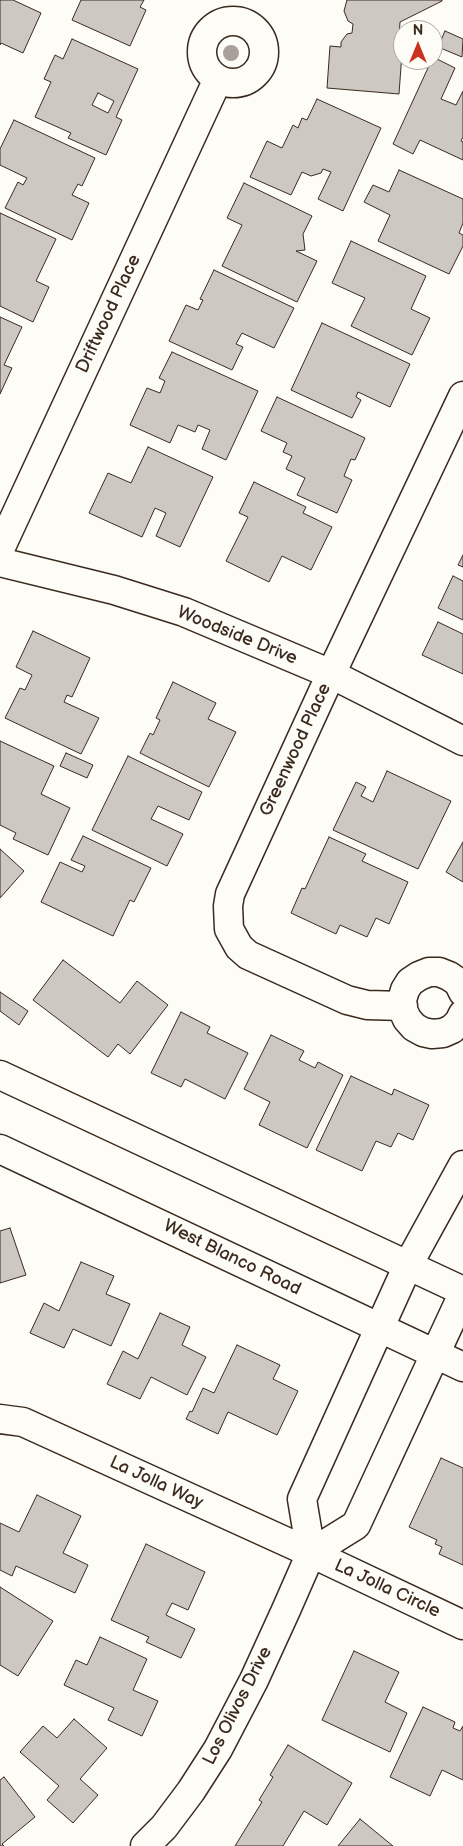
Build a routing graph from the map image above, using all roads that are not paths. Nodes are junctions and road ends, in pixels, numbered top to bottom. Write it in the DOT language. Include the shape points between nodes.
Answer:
graph roads {
  1 [pos="218,79"];
  2 [pos="463,396"];
  3 [pos="0,549"];
  4 [pos="0,562"];
  5 [pos="331,674"];
  6 [pos="463,741"];
  7 [pos="463,992"];
  8 [pos="403,1006"];
  9 [pos="463,1014"];
  10 [pos="0,1075"];
  11 [pos="0,1149"];
  12 [pos="463,1165"];
  13 [pos="408,1265"];
  14 [pos="463,1292"];
  15 [pos="380,1328"];
  16 [pos="436,1354"];
  17 [pos="463,1367"];
  18 [pos="0,1419"];
  19 [pos="311,1553"];
  20 [pos="463,1625"];
  21 [pos="145,1846"];
  1 -- 3 [label="street, Driftwood Place"];
  2 -- 5 [label="street, Greenwood Place"];
  4 -- 5 [label="street, Woodside Drive" via="114,590 184,612"];
  5 -- 6 [label="street, Woodside Drive"];
  5 -- 8 [label="street, Greenwood Place" via="230,894 229,929 248,955 347,1000 367,1005"];
  7 -- 8 [label="street" via="458,982 449,976 429,972 410,982 405,990"];
  8 -- 9 [label="street" via="407,1020 414,1027 432,1034 452,1029"];
  10 -- 13 [label="street"];
  11 -- 15 [label="street, West Blanco Road"];
  12 -- 13 [label="street"];
  13 -- 14 [label="street"];
  13 -- 15 [label="street"];
  14 -- 16 [label="street"];
  15 -- 16 [label="street, West Blanco Road"];
  15 -- 19 [label="street" via="302,1500"];
  16 -- 17 [label="street, West Blanco Road"];
  16 -- 19 [label="street" via="356,1524"];
  18 -- 19 [label="street, La Jolla Way" via="24,1422"];
  19 -- 20 [label="street, La Jolla Circle"];
  19 -- 21 [label="street, Los Olivos Drive" via="254,1680 218,1749 164,1827"];
}
